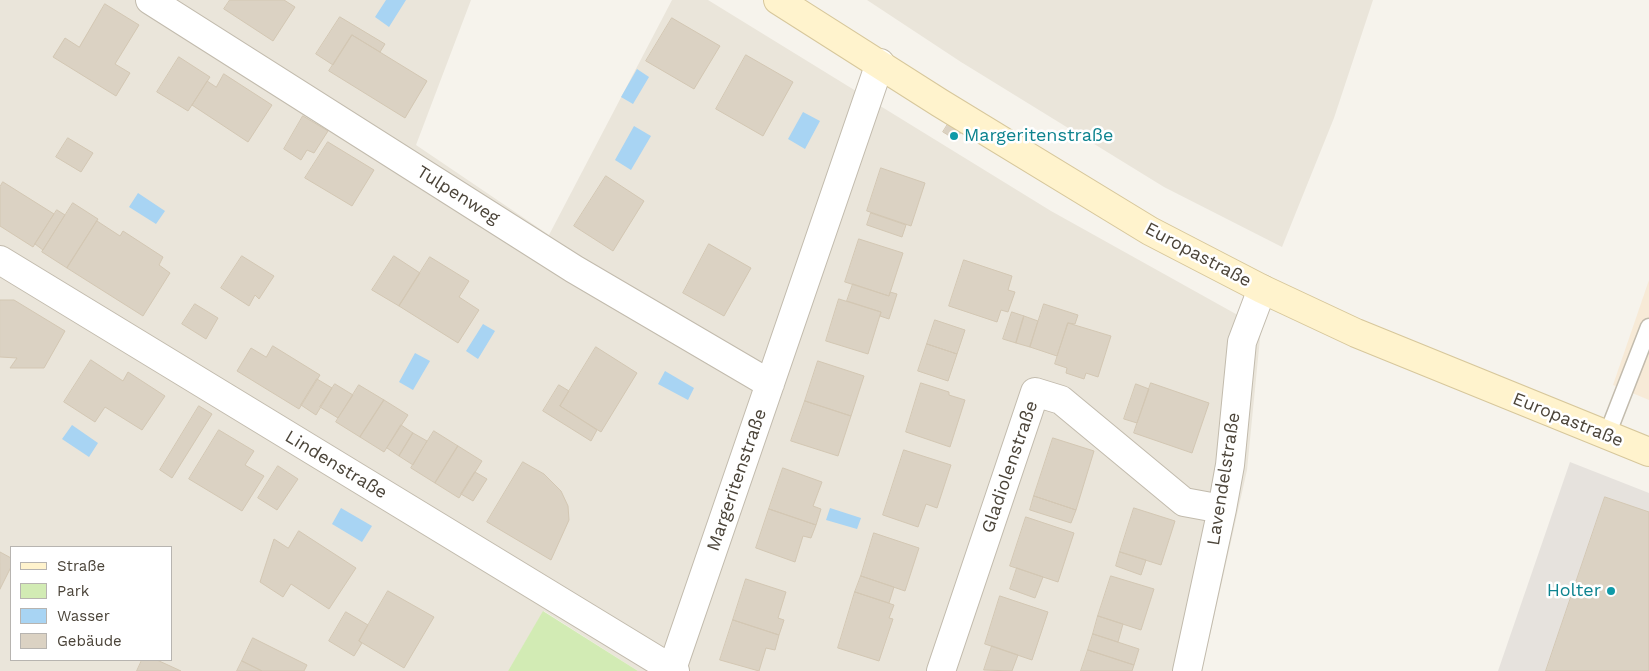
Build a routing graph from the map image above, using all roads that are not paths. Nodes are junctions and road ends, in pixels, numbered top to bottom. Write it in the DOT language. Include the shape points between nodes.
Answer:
graph roads {
  1 [pos="150,0"];
  2 [pos="778,0"];
  3 [pos="880,63"];
  4 [pos="0,260"];
  5 [pos="1262,289"];
  6 [pos="1649,327"];
  7 [pos="770,384"];
  8 [pos="1607,436"];
  9 [pos="1649,452"];
  10 [pos="1222,509"];
  11 [pos="674,670"];
  12 [pos="941,671"];
  13 [pos="1187,671"];
  1 -- 7 [label="street, Tulpenweg" via="574,269"];
  2 -- 3 [label="main road, Europastraße"];
  3 -- 5 [label="main road, Europastraße" via="1150,231"];
  3 -- 7 [label="street, Margeritenstraße"];
  4 -- 11 [label="street, Lindenstraße"];
  5 -- 8 [label="main road, Europastraße" via="1365,337"];
  5 -- 10 [label="street, Lavendelstraße" via="1242,342 1230,465"];
  6 -- 8 [label="lane"];
  7 -- 11 [label="street, Margeritenstraße"];
  8 -- 9 [label="main road, Europastraße"];
  10 -- 12 [label="street, Gladiolenstraße" via="1184,502 1061,400 1035,392"];
  10 -- 13 [label="street, Lavendelstraße"];
}
